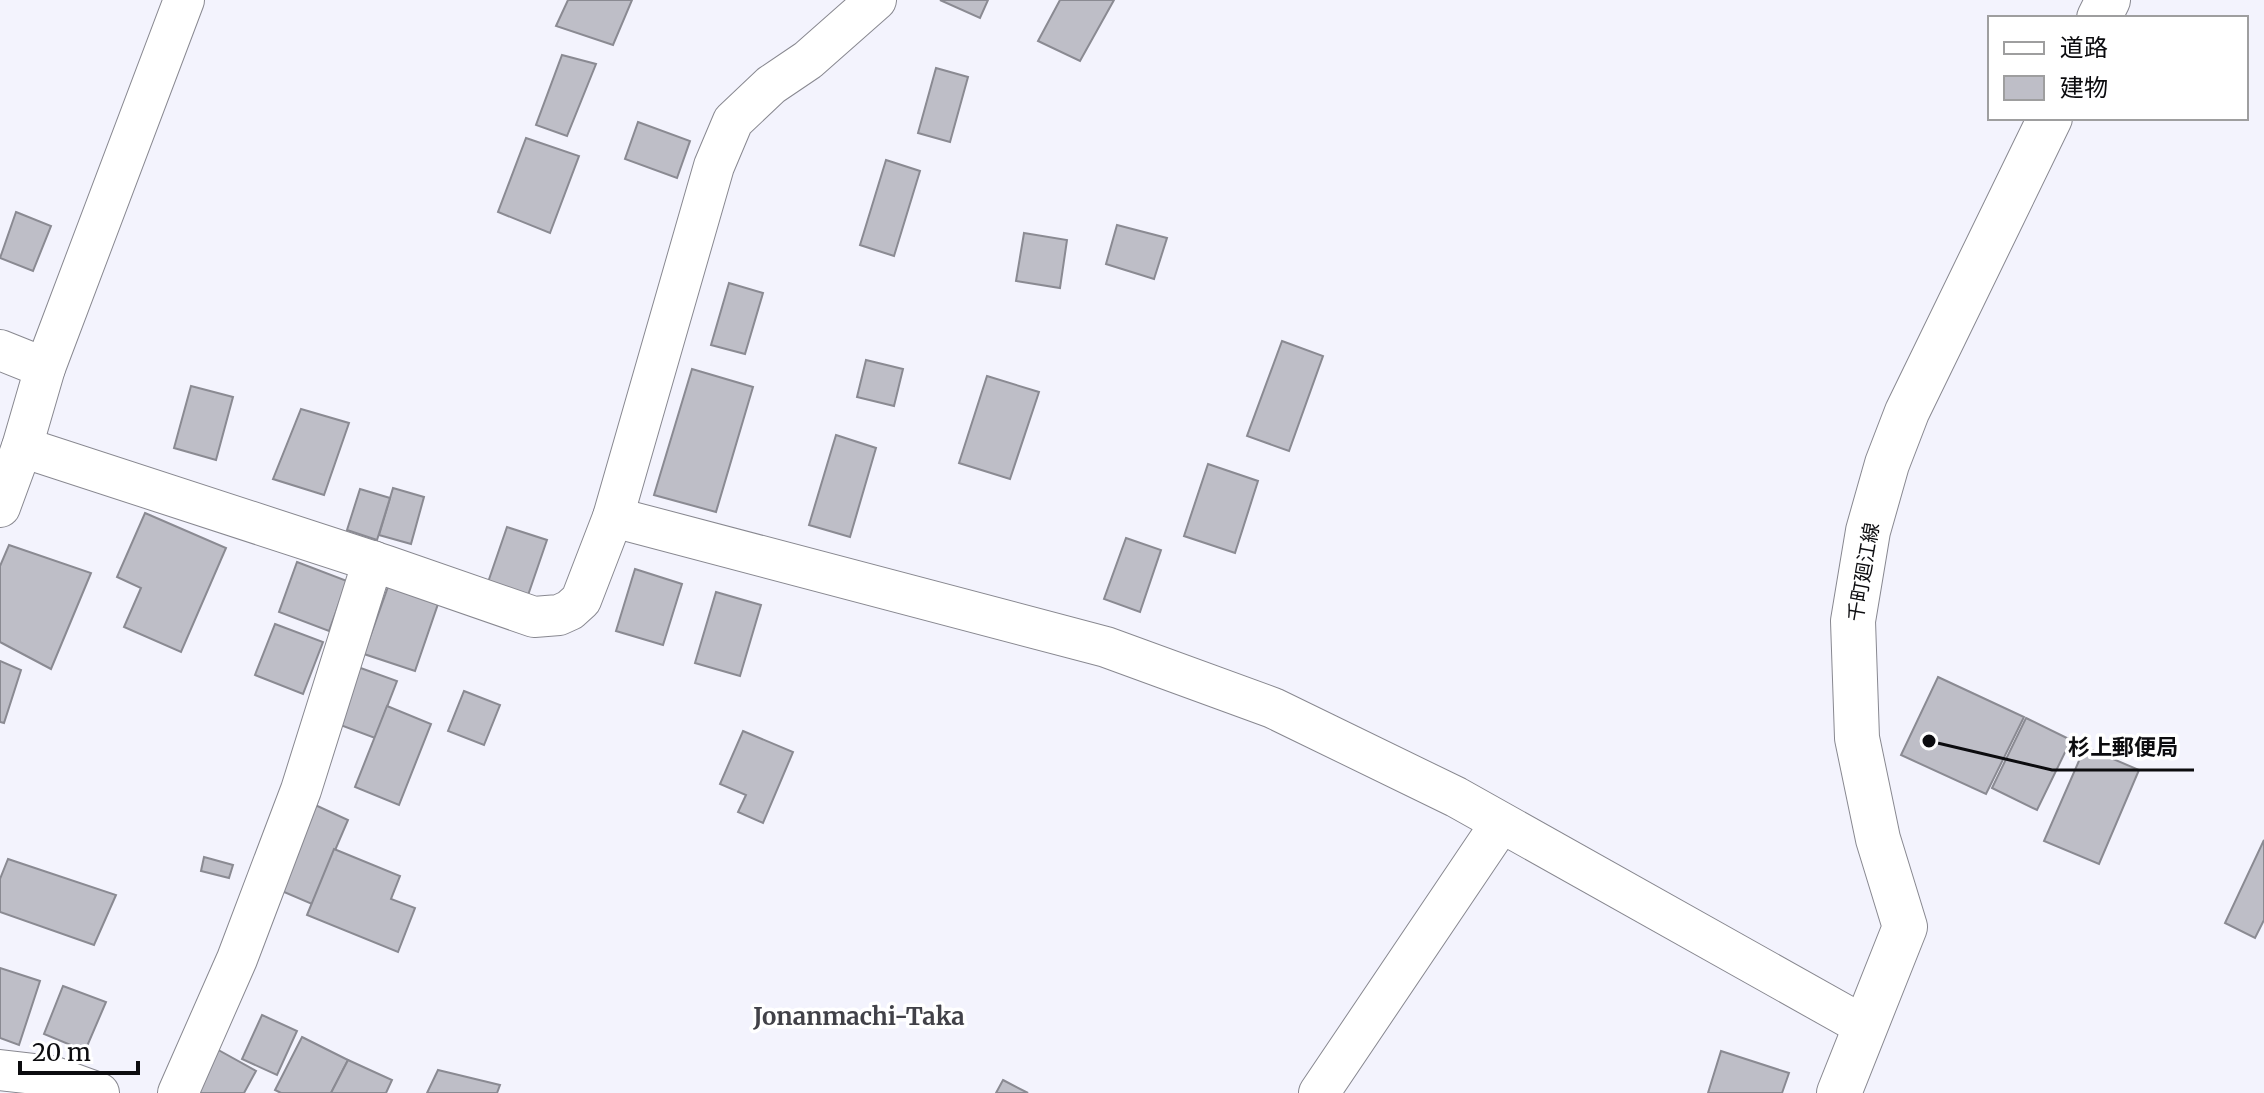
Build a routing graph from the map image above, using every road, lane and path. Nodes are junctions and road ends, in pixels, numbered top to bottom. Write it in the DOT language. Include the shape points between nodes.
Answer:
graph roads {
  1 [pos="184,0"];
  2 [pos="876,0"];
  3 [pos="2049,120"];
  4 [pos="0,350"];
  5 [pos="45,368"];
  6 [pos="22,447"];
  7 [pos="0,507"];
  8 [pos="613,517"];
  9 [pos="373,561"];
  10 [pos="1501,823"];
  11 [pos="1866,1027"];
  12 [pos="0,1070"];
  13 [pos="99,1093"];
  14 [pos="178,1093"];
  15 [pos="1319,1093"];
  16 [pos="1839,1093"];
  1 -- 5 [label="street"];
  2 -- 8 [label="street" via="733,121 714,166"];
  3 -- 11 [label="main road, 千町廻江線" via="1907,412 1868,531 1853,621 1857,738 1878,839 1905,927"];
  4 -- 5 [label="street"];
  5 -- 6 [label="street"];
  6 -- 7 [label="street"];
  6 -- 9 [label="street"];
  8 -- 9 [label="street" via="581,600 546,618"];
  8 -- 10 [label="street" via="1106,647 1273,708"];
  9 -- 14 [label="street" via="301,790 232,973"];
  10 -- 11 [label="street"];
  10 -- 15 [label="street"];
  11 -- 16 [label="main road, 千町廻江線"];
  12 -- 13 [label="street" via="52,1076"];
}
